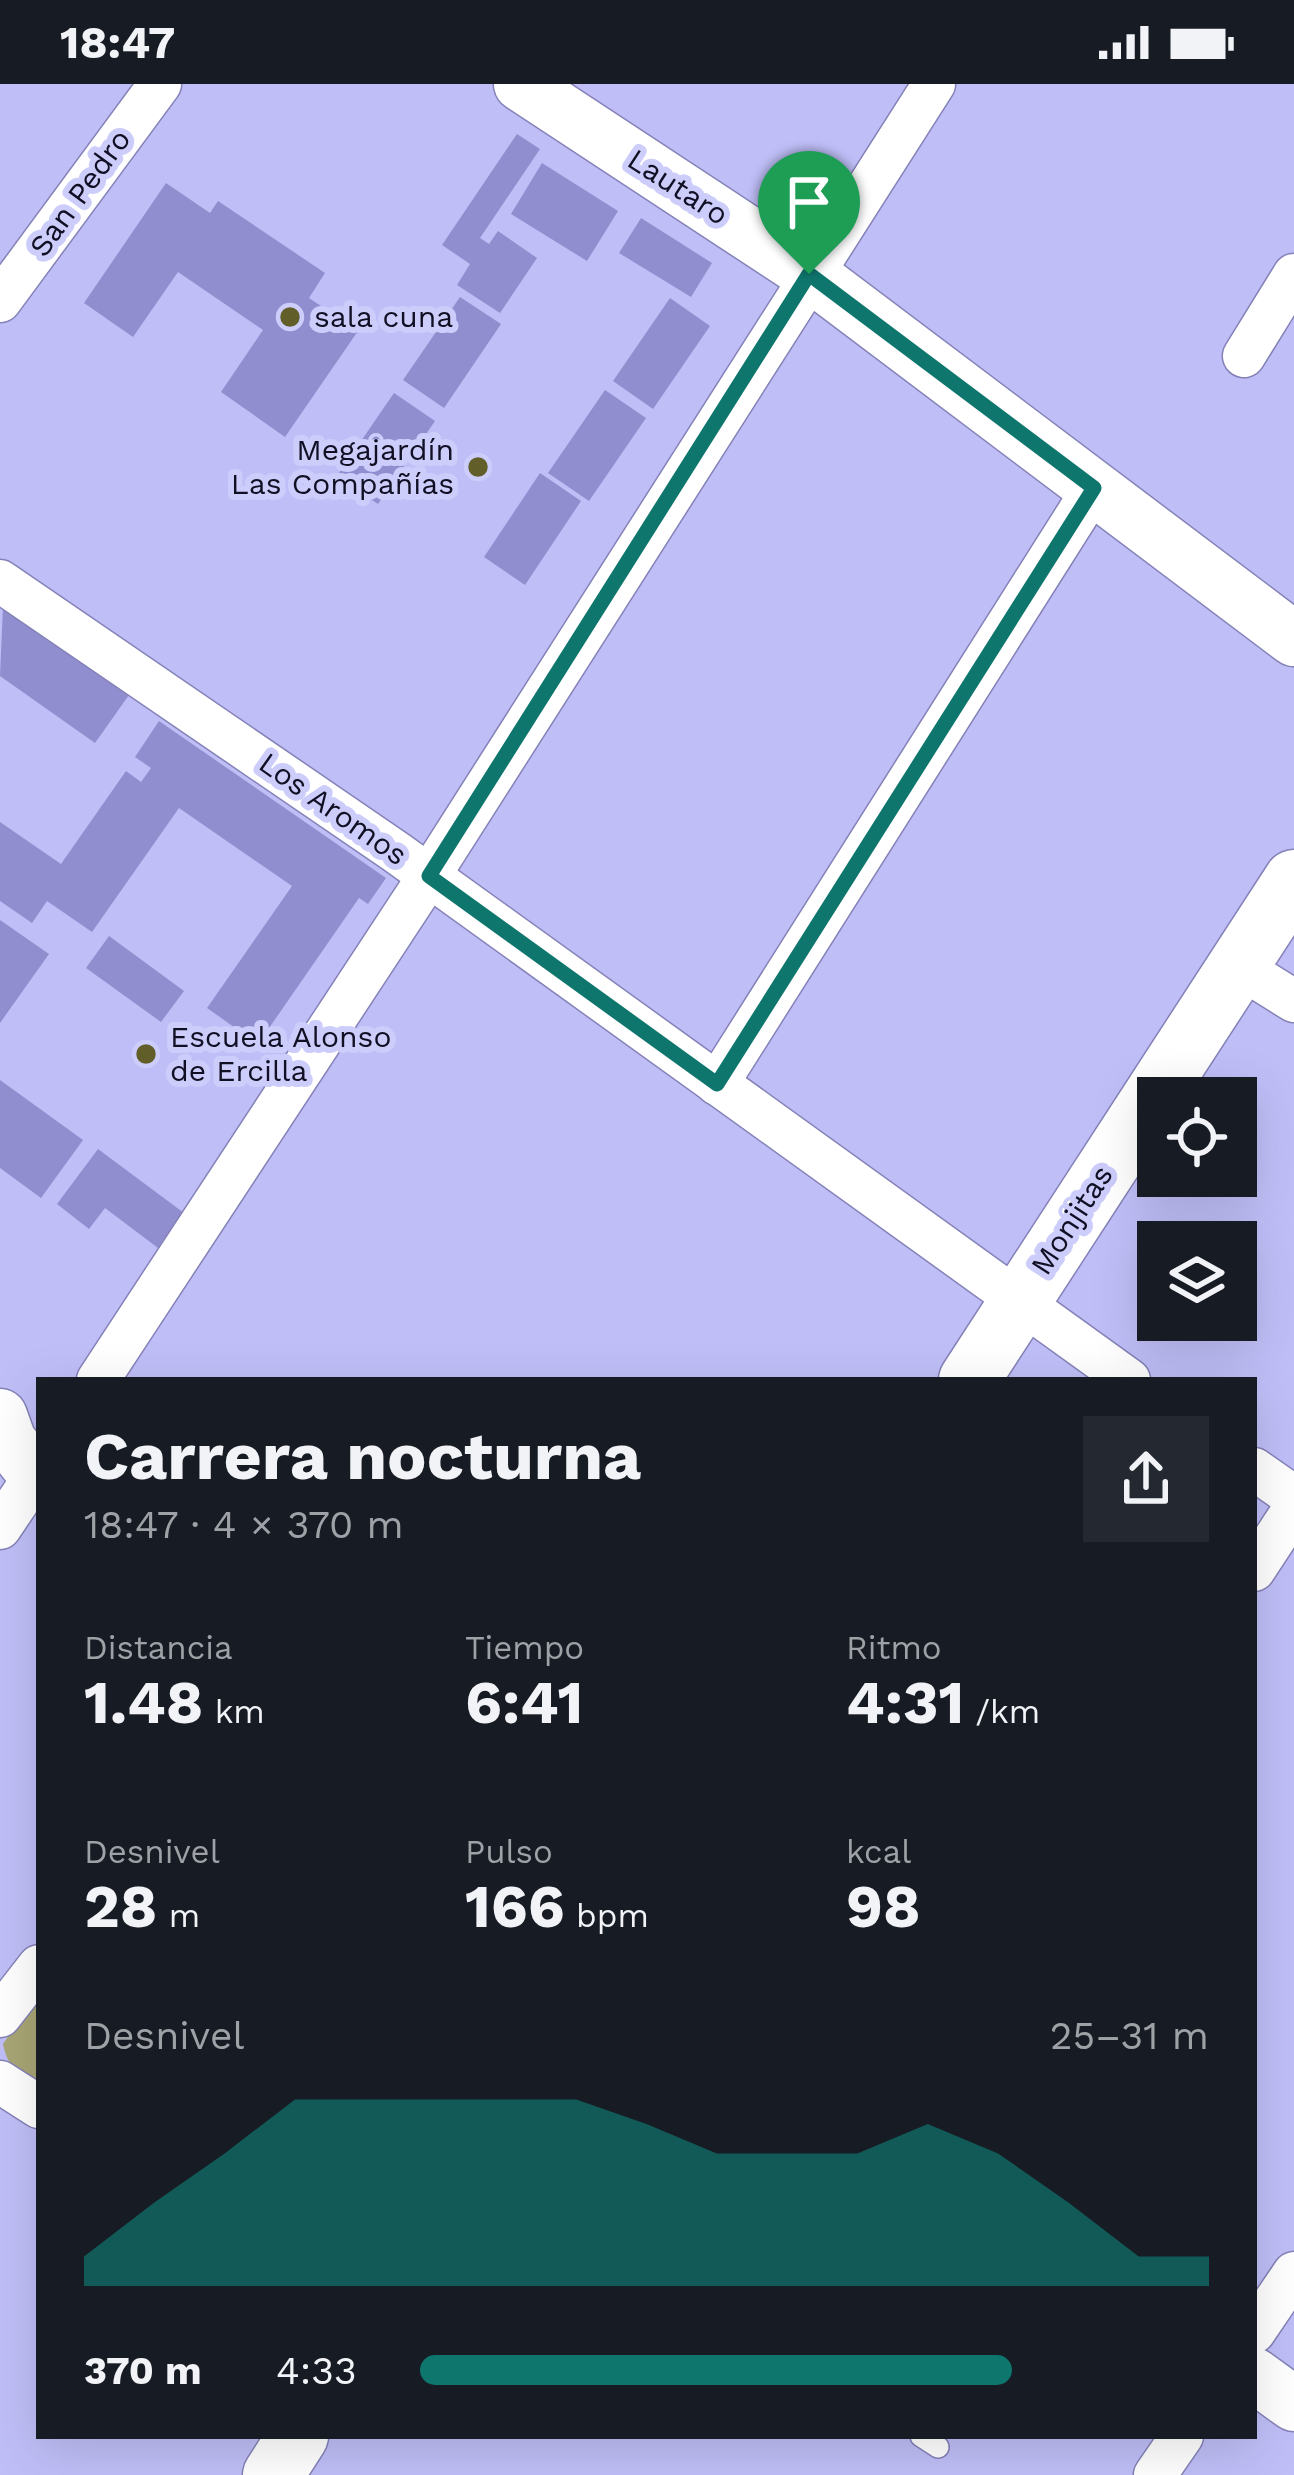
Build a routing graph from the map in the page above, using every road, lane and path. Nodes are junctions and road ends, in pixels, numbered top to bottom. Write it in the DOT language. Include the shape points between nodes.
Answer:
graph roads {
  1 [pos="160,84"];
  2 [pos="521,84"];
  3 [pos="934,84"];
  4 [pos="809,274"];
  5 [pos="1294,275"];
  6 [pos="0,301"];
  7 [pos="1244,356"];
  8 [pos="1094,488"];
  9 [pos="0,581"];
  10 [pos="1294,639"];
  11 [pos="429,876"];
  12 [pos="1294,880"];
  13 [pos="1238,966"];
  14 [pos="1294,1001"];
  15 [pos="717,1084"];
  16 [pos="1019,1302"];
  17 [pos="100,1377"];
  18 [pos="971,1377"];
  19 [pos="1125,1377"];
  20 [pos="0,1416"];
  21 [pos="1257,1471"];
  22 [pos="36,1473"];
  23 [pos="36,1478"];
  24 [pos="1294,1497"];
  25 [pos="1294,1509"];
  26 [pos="0,1528"];
  27 [pos="1257,1565"];
  28 [pos="36,1970"];
  29 [pos="0,2016"];
  30 [pos="0,2082"];
  31 [pos="36,2105"];
  32 [pos="1294,2273"];
  33 [pos="1257,2328"];
  34 [pos="1257,2376"];
  35 [pos="1294,2404"];
  36 [pos="296,2439"];
  37 [pos="1180,2439"];
  38 [pos="273,2475"];
  39 [pos="1155,2475"];
  1 -- 6 [label="street, San Pedro"];
  2 -- 4 [label="street, Lautaro"];
  3 -- 4 [label="street"];
  4 -- 8 [label="street, Lautaro"];
  4 -- 11 [label="street"];
  5 -- 7 [label="street"];
  8 -- 10 [label="street, Lautaro"];
  8 -- 15 [label="street"];
  9 -- 11 [label="street, Los Aromos"];
  11 -- 15 [label="street, Los Aromos"];
  11 -- 17 [label="street"];
  12 -- 13 [label="main road, Monjitas"];
  13 -- 14 [label="street"];
  13 -- 16 [label="main road, Monjitas"];
  15 -- 16 [label="street, Los Aromos"];
  16 -- 18 [label="main road, Monjitas"];
  16 -- 19 [label="street, Los Aromos"];
  20 -- 22 [label="street"];
  21 -- 24 [label="street"];
  23 -- 26 [label="street"];
  25 -- 27 [label="street"];
  28 -- 29 [label="street"];
  30 -- 31 [label="street"];
  32 -- 33 [label="street"];
  34 -- 35 [label="street"];
  36 -- 38 [label="main road"];
  37 -- 39 [label="street"];
}
